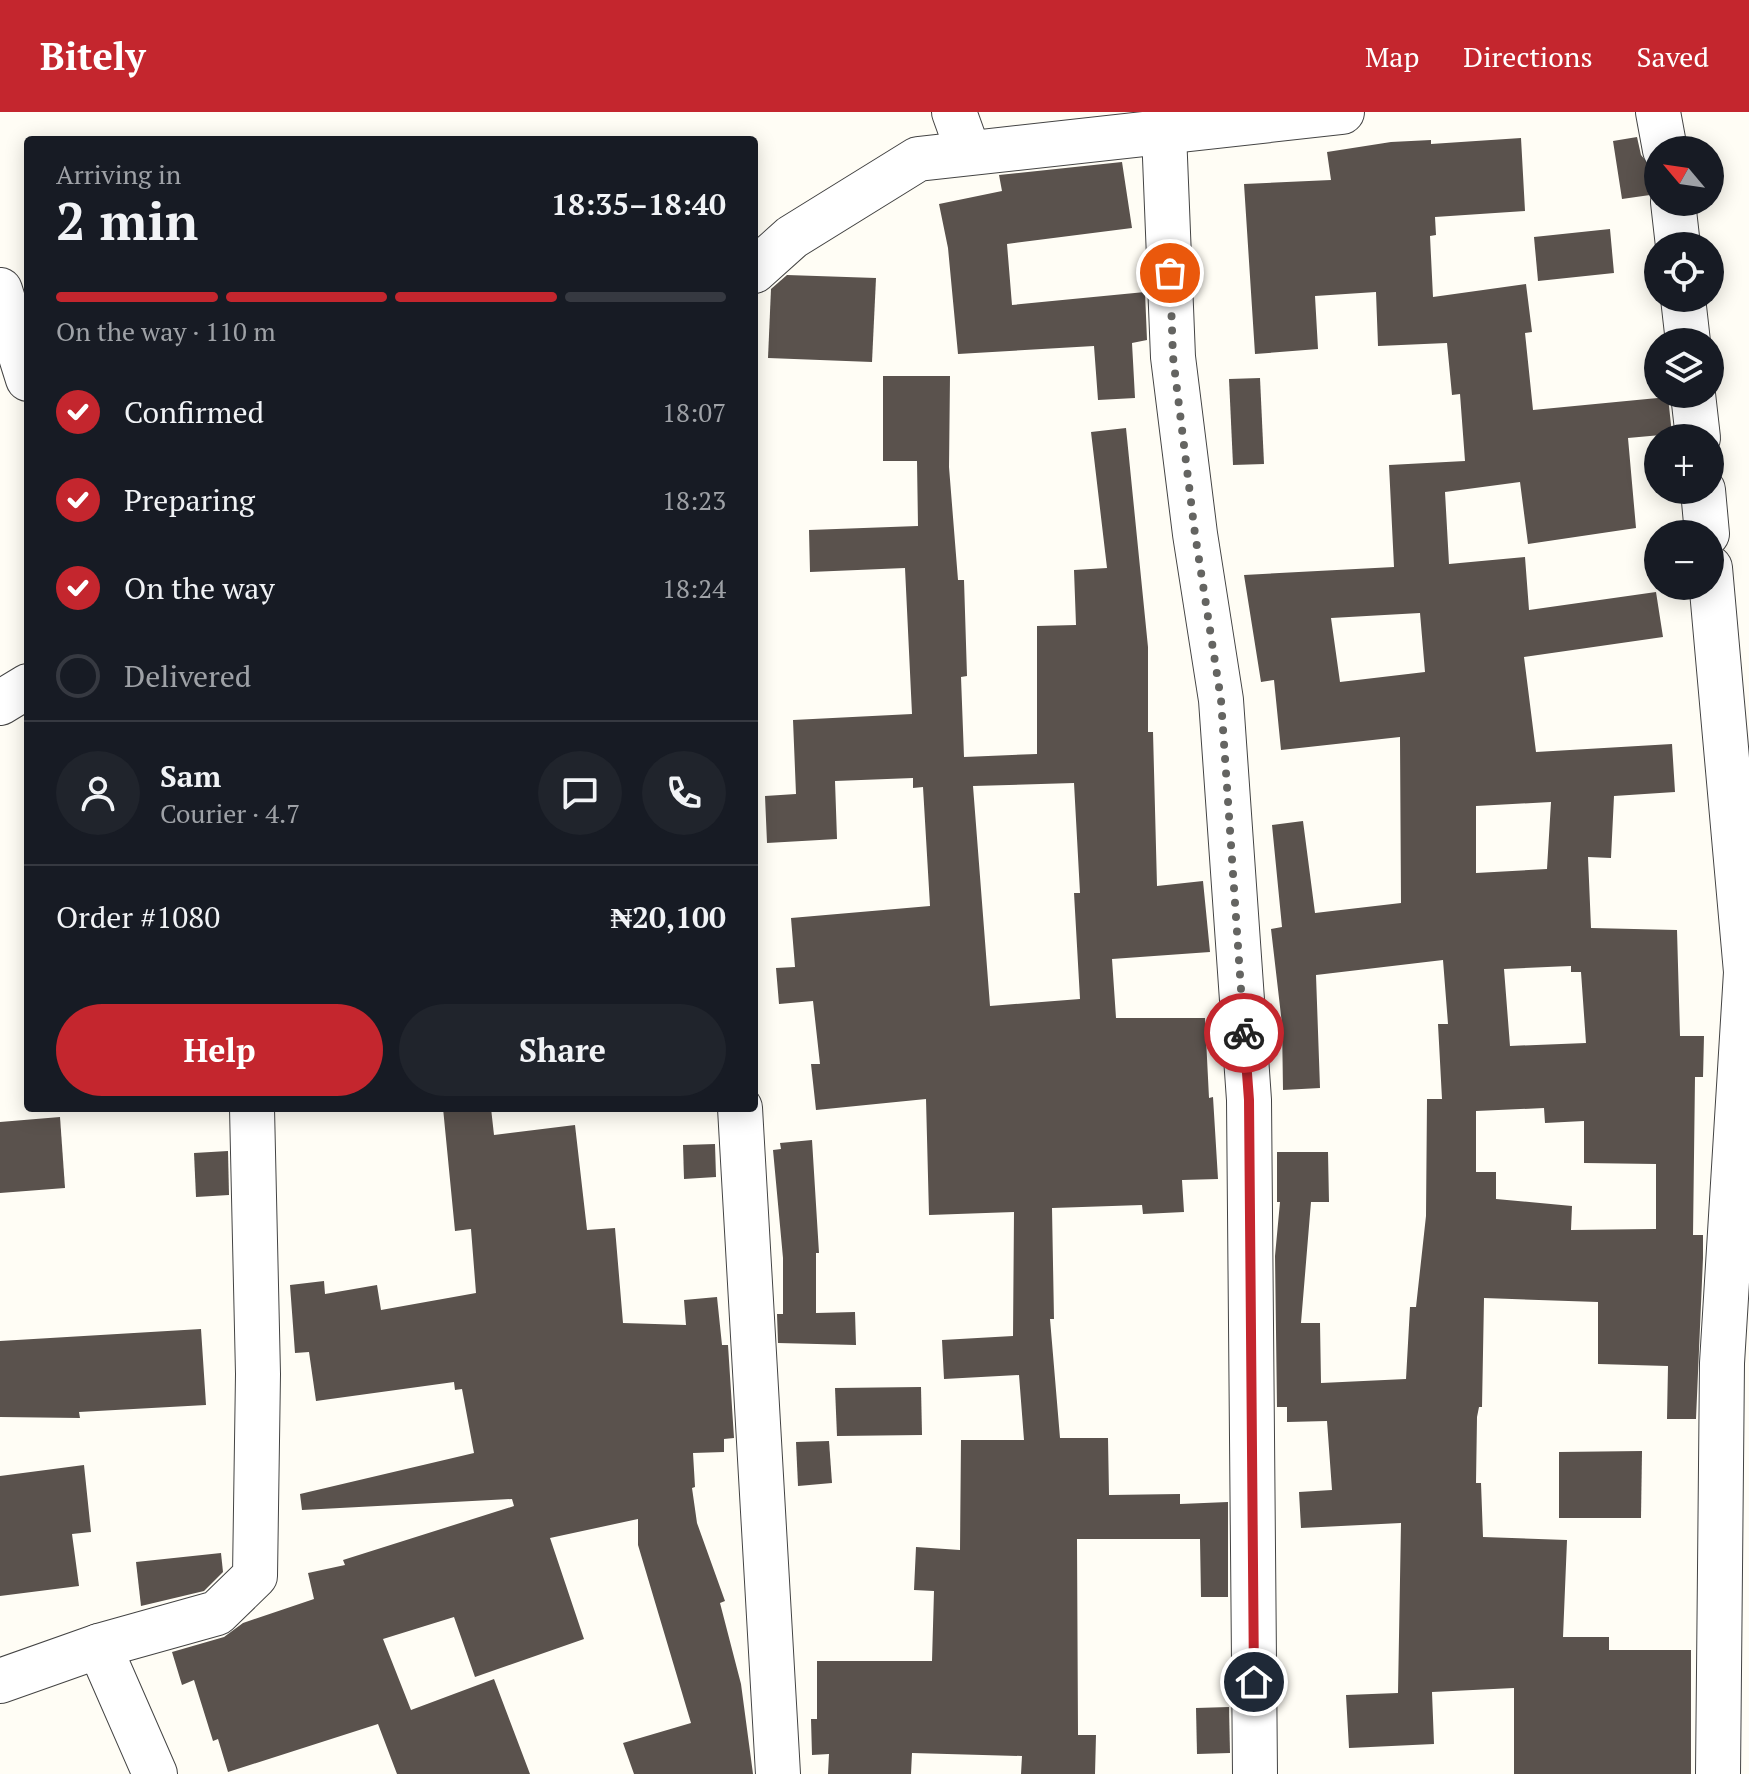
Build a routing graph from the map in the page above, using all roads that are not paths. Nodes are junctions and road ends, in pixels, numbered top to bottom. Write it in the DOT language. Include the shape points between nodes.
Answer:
graph roads {
  1 [pos="1342,112"];
  2 [pos="1658,112"];
  3 [pos="961,132"];
  4 [pos="1164,133"];
  5 [pos="1662,136"];
  6 [pos="758,267"];
  7 [pos="0,290"];
  8 [pos="24,366"];
  9 [pos="1713,600"];
  10 [pos="24,688"];
  11 [pos="0,703"];
  12 [pos="1747,972"];
  13 [pos="252,1112"];
  14 [pos="740,1112"];
  15 [pos="1736,1363"];
  16 [pos="99,1646"];
  17 [pos="0,1681"];
  18 [pos="155,1774"];
  19 [pos="778,1774"];
  20 [pos="1255,1774"];
  21 [pos="1718,1774"];
  1 -- 4 [label="street"];
  2 -- 5 [label="street"];
  3 -- 4 [label="street"];
  3 -- 6 [label="street" via="792,237"];
  4 -- 20 [label="street" via="1173,357 1221,700 1249,1100"];
  7 -- 8 [label="street"];
  9 -- 12 [label="street"];
  10 -- 11 [label="street"];
  12 -- 15 [label="street"];
  13 -- 16 [label="street" via="255,1576 217,1613"];
  14 -- 19 [label="street"];
  15 -- 21 [label="street"];
  16 -- 17 [label="street"];
  16 -- 18 [label="street"];
}
